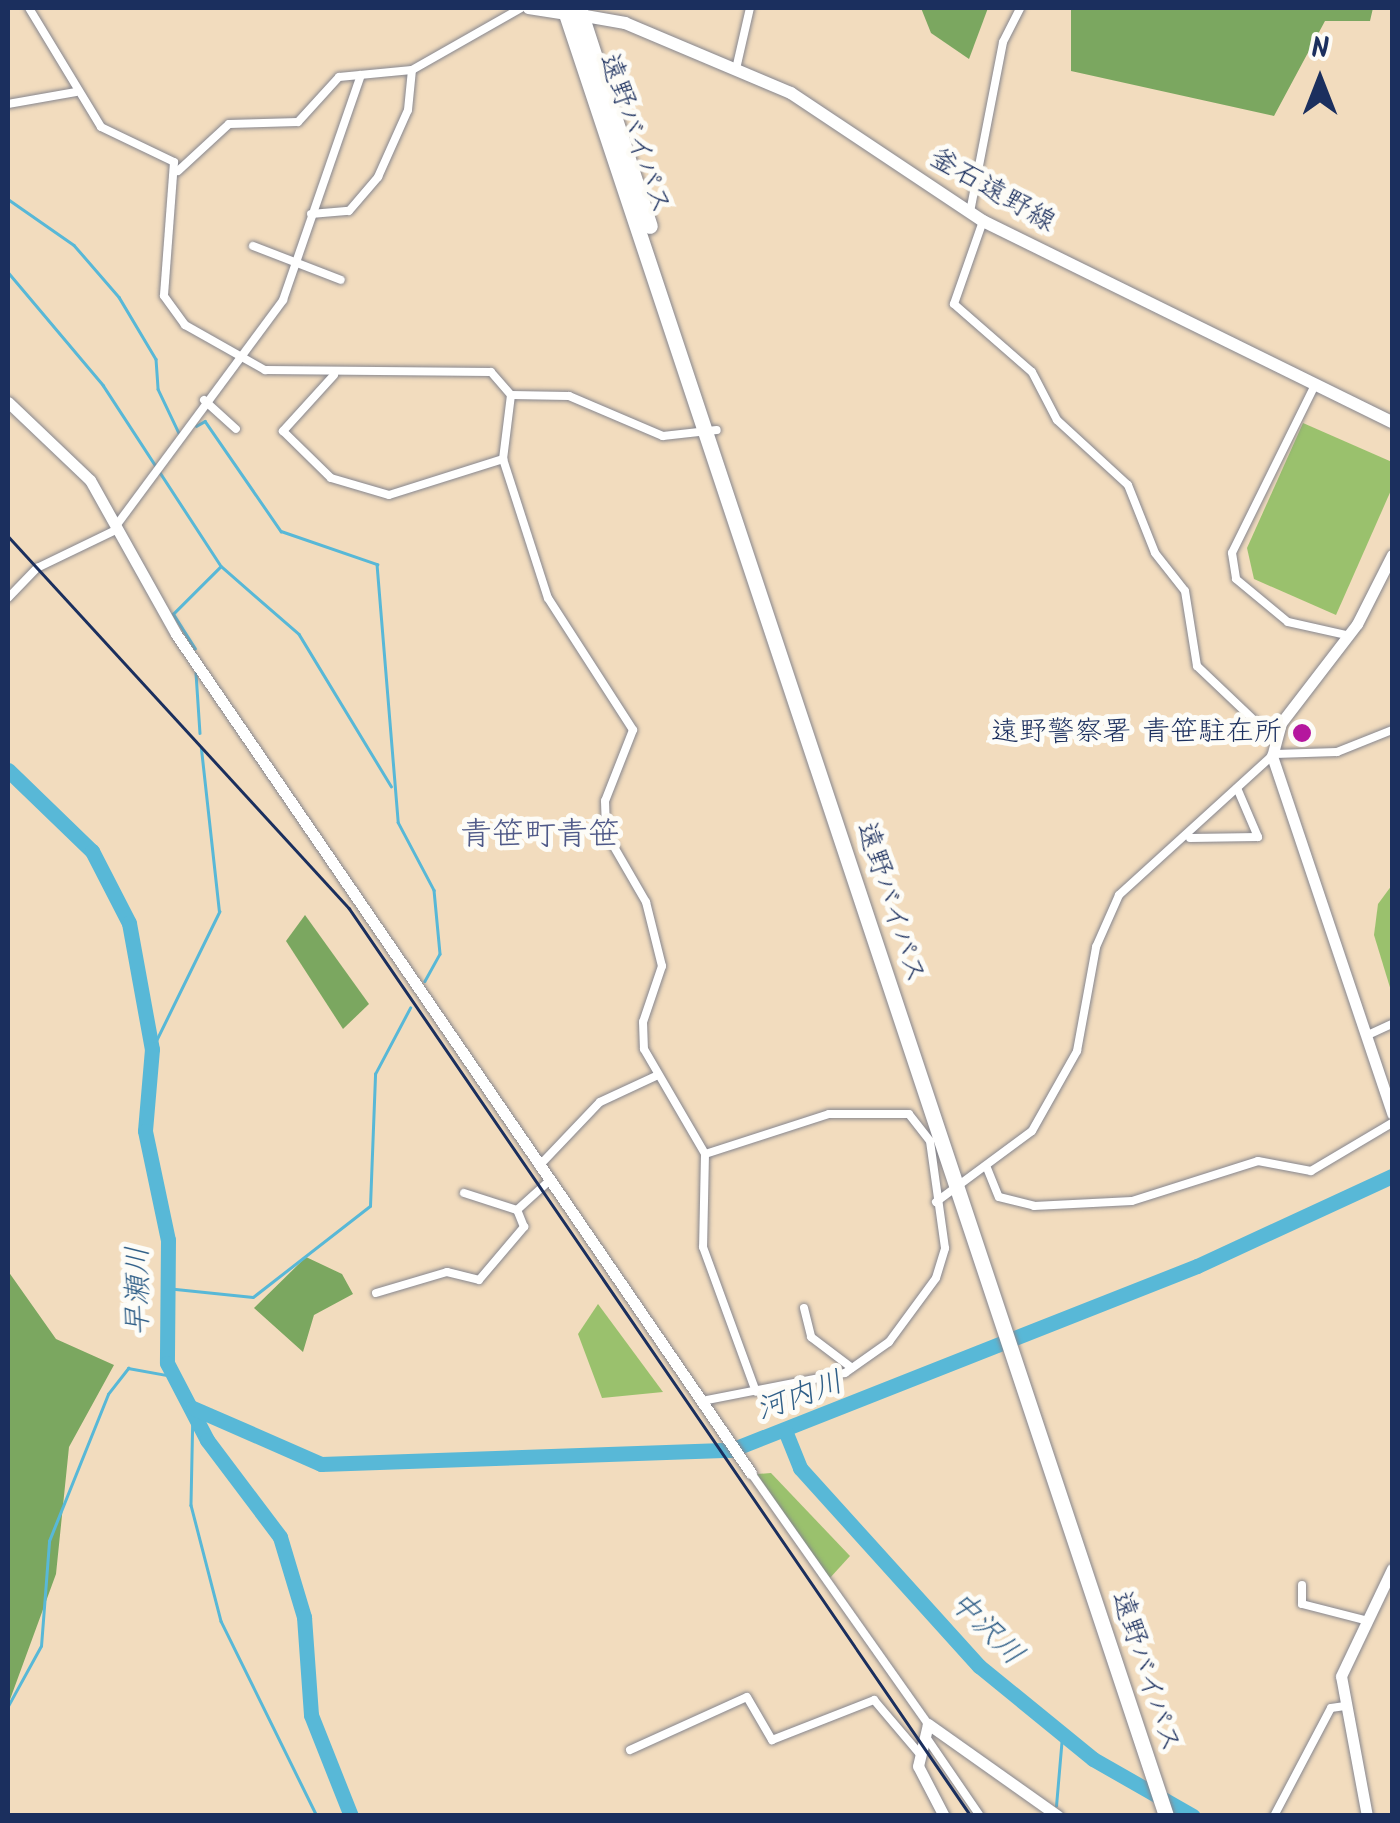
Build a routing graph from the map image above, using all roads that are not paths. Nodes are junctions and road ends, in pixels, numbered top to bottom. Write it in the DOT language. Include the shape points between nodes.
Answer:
graph roads {
  1 [pos="29,8"];
  2 [pos="525,8"];
  3 [pos="750,8"];
  4 [pos="1020,8"];
  5 [pos="573,11"];
  6 [pos="736,69"];
  7 [pos="412,70"];
  8 [pos="361,75"];
  9 [pos="76,92"];
  10 [pos="8,104"];
  11 [pos="178,171"];
  12 [pos="970,212"];
  13 [pos="311,214"];
  14 [pos="983,220"];
  15 [pos="253,246"];
  16 [pos="294,264"];
  17 [pos="341,280"];
  18 [pos="239,352"];
  19 [pos="334,375"];
  20 [pos="1314,387"];
  21 [pos="511,394"];
  22 [pos="204,400"];
  23 [pos="8,402"];
  24 [pos="1392,422"];
  25 [pos="236,429"];
  26 [pos="712,429"];
  27 [pos="503,459"];
  28 [pos="117,528"];
  29 [pos="1392,555"];
  30 [pos="8,598"];
  31 [pos="1346,635"];
  32 [pos="1392,730"];
  33 [pos="1274,750"];
  34 [pos="1237,788"];
  35 [pos="1190,838"];
  36 [pos="1392,1024"];
  37 [pos="1368,1035"];
  38 [pos="656,1076"];
  39 [pos="1392,1113"];
  40 [pos="1392,1123"];
  41 [pos="705,1154"];
  42 [pos="539,1166"];
  43 [pos="987,1168"];
  44 [pos="549,1181"];
  45 [pos="962,1184"];
  46 [pos="464,1193"];
  47 [pos="936,1202"];
  48 [pos="516,1210"];
  49 [pos="376,1293"];
  50 [pos="804,1308"];
  51 [pos="852,1368"];
  52 [pos="756,1392"];
  53 [pos="702,1401"];
  54 [pos="751,1473"];
  55 [pos="1392,1569"];
  56 [pos="1302,1585"];
  57 [pos="1368,1621"];
  58 [pos="1345,1706"];
  59 [pos="926,1729"];
  60 [pos="630,1750"];
  61 [pos="919,1753"];
  62 [pos="1159,1778"];
  63 [pos="944,1816"];
  64 [pos="980,1816"];
  65 [pos="1058,1816"];
  66 [pos="1166,1816"];
  67 [pos="1176,1816"];
  68 [pos="1274,1816"];
  69 [pos="1367,1816"];
  1 -- 9 [label="street"];
  2 -- 5 [label="street"];
  2 -- 7 [label="street"];
  3 -- 6 [label="street"];
  4 -- 12 [label="street" via="1003,42"];
  5 -- 6 [label="main road, 釜石遠野線"];
  5 -- 26 [label="highway, 遠野バイパス"];
  6 -- 12 [label="main road, 釜石遠野線" via="791,93"];
  7 -- 8 [label="street"];
  7 -- 13 [label="street" via="408,110 378,177 349,211"];
  8 -- 11 [label="street" via="339,77 298,122 214,131"];
  8 -- 13 [label="street"];
  9 -- 10 [label="street"];
  9 -- 11 [label="street" via="101,127 167,154"];
  11 -- 18 [label="street" via="164,296 171,315"];
  12 -- 14 [label="main road, 釜石遠野線"];
  13 -- 16 [label="street"];
  14 -- 20 [label="main road, 釜石遠野線"];
  14 -- 33 [label="street" via="954,304 1032,372 1056,420 1128,485 1155,553 1185,590 1198,666"];
  15 -- 16 [label="street"];
  16 -- 17 [label="street"];
  16 -- 18 [label="street" via="282,300"];
  18 -- 19 [label="street" via="265,370"];
  18 -- 22 [label="street"];
  19 -- 21 [label="street" via="491,372"];
  19 -- 27 [label="street" via="283,430 331,478 389,494"];
  20 -- 24 [label="main road, 釜石遠野線"];
  20 -- 31 [label="street" via="1232,553 1236,579 1288,622"];
  21 -- 26 [label="street" via="569,396 662,436"];
  21 -- 27 [label="street"];
  22 -- 25 [label="street"];
  22 -- 28 [label="street"];
  23 -- 28 [label="street" via="58,442"];
  26 -- 45 [label="highway, 遠野バイパス"];
  27 -- 38 [label="street" via="548,598 632,730 605,801 606,833 646,902 662,966 643,1022"];
  28 -- 30 [label="street" via="36,568"];
  28 -- 42 [label="street" via="176,634"];
  29 -- 31 [label="street"];
  31 -- 33 [label="street"];
  32 -- 33 [label="street" via="1337,752"];
  33 -- 34 [label="street"];
  33 -- 37 [label="street"];
  34 -- 35 [label="street"];
  34 -- 35 [label="street" via="1258,837"];
  35 -- 43 [label="street" via="1110,910 1077,1051 1032,1131"];
  36 -- 37 [label="street"];
  37 -- 39 [label="street"];
  38 -- 41 [label="street"];
  38 -- 42 [label="street" via="600,1102"];
  40 -- 43 [label="street" via="1311,1171 1258,1161 1132,1201 1034,1206 999,1197"];
  41 -- 47 [label="street" via="829,1114 909,1114 930,1141"];
  41 -- 52 [label="street" via="703,1247"];
  42 -- 44 [label="street"];
  43 -- 45 [label="street"];
  44 -- 48 [label="street"];
  44 -- 53 [label="street"];
  45 -- 47 [label="street"];
  45 -- 62 [label="highway, 遠野バイパス"];
  46 -- 48 [label="street"];
  47 -- 51 [label="street" via="945,1262 889,1342"];
  48 -- 49 [label="street" via="524,1227 480,1280 447,1272"];
  50 -- 51 [label="street" via="811,1336"];
  51 -- 52 [label="street"];
  52 -- 53 [label="street"];
  53 -- 54 [label="street"];
  54 -- 59 [label="street"];
  55 -- 57 [label="street"];
  56 -- 57 [label="street" via="1302,1604"];
  57 -- 58 [label="street" via="1341,1676"];
  58 -- 68 [label="street" via="1331,1708"];
  58 -- 69 [label="street"];
  59 -- 61 [label="street"];
  59 -- 64 [label="street"];
  59 -- 65 [label="street"];
  60 -- 61 [label="street" via="746,1697 772,1740 874,1700"];
  61 -- 63 [label="street"];
  62 -- 66 [label="highway, 遠野バイパス"];
  62 -- 67 [label="highway, 遠野バイパス"];
}
